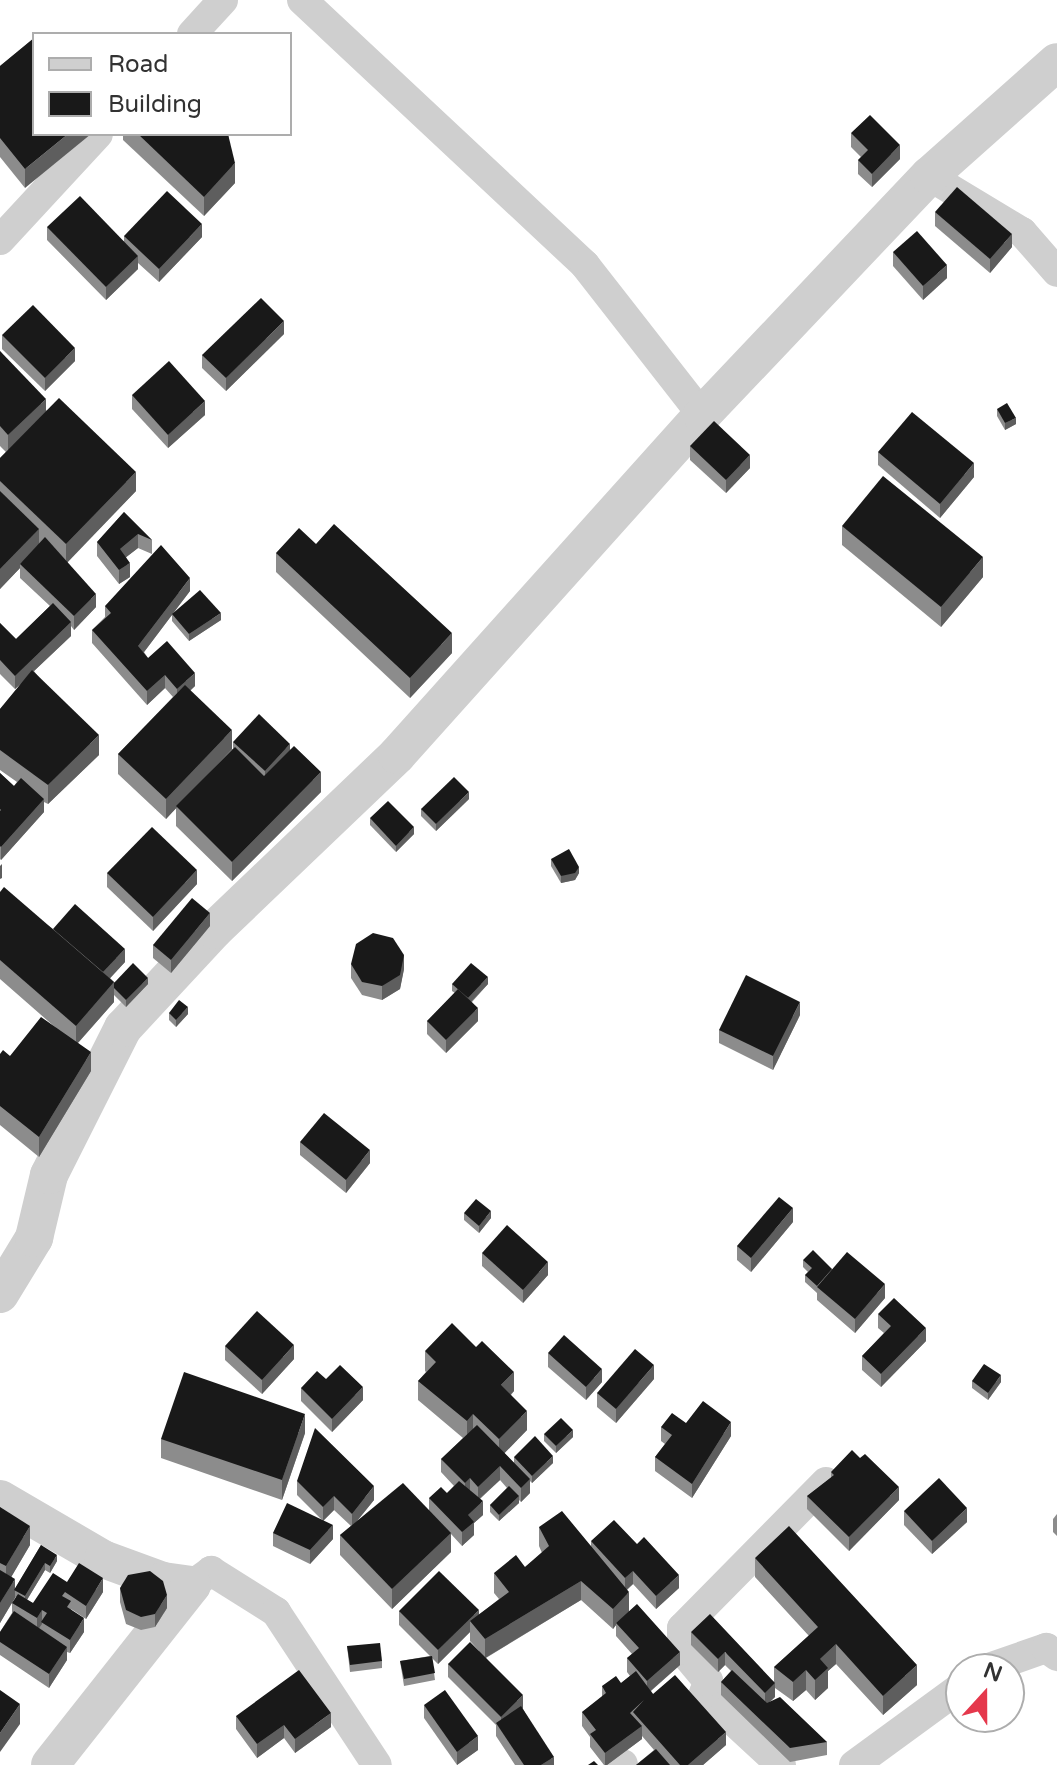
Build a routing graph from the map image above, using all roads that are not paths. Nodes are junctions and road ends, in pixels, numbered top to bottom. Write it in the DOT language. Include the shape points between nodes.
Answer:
graph roads {
  1 [pos="223,0"];
  2 [pos="302,0"];
  3 [pos="194,32"];
  4 [pos="1057,62"];
  5 [pos="96,136"];
  6 [pos="929,176"];
  7 [pos="0,240"];
  8 [pos="1057,272"];
  9 [pos="702,415"];
  10 [pos="0,1294"];
  11 [pos="826,1482"];
  12 [pos="0,1499"];
  13 [pos="192,1585"];
  14 [pos="1025,1655"];
  15 [pos="1057,1656"];
  16 [pos="945,1699"];
  17 [pos="50,1765"];
  18 [pos="377,1765"];
  19 [pos="781,1765"];
  20 [pos="854,1765"];
  1 -- 3 [label="street"];
  2 -- 9 [label="street" via="585,265"];
  4 -- 6 [label="street"];
  5 -- 7 [label="street"];
  6 -- 8 [label="street" via="1022,232"];
  6 -- 9 [label="street"];
  9 -- 10 [label="street" via="397,755 214,930 123,1028 49,1175 34,1238"];
  11 -- 19 [label="street" via="682,1628 682,1650 708,1681 704,1694"];
  12 -- 13 [label="street" via="103,1559 163,1581"];
  13 -- 17 [label="street"];
  13 -- 18 [label="street" via="211,1571 276,1612"];
  14 -- 15 [label="street" via="1046,1648"];
  16 -- 20 [label="street"];
}
